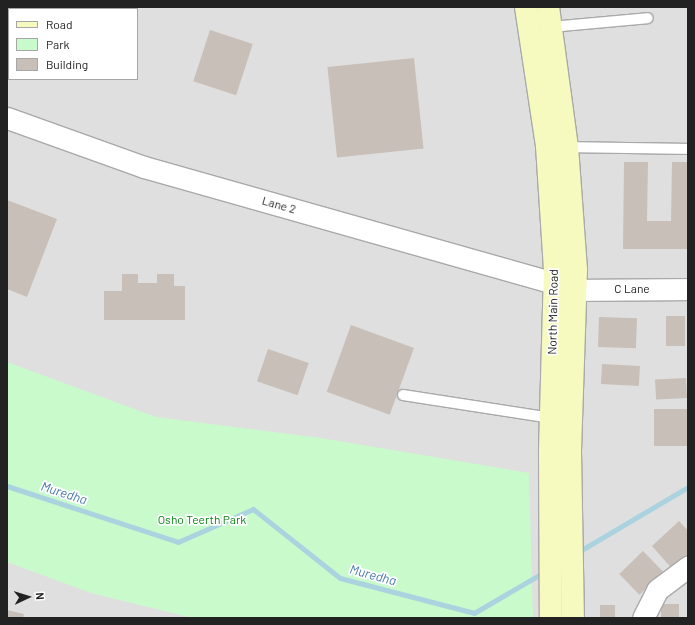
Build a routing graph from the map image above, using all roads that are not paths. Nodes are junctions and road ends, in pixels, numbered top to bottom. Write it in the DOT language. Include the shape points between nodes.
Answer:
graph roads {
  1 [pos="526,7"];
  2 [pos="549,17"];
  3 [pos="648,18"];
  4 [pos="7,118"];
  5 [pos="557,146"];
  6 [pos="688,149"];
  7 [pos="554,283"];
  8 [pos="688,289"];
  9 [pos="576,290"];
  10 [pos="403,395"];
  11 [pos="551,418"];
  12 [pos="560,452"];
  13 [pos="688,567"];
  14 [pos="573,608"];
  15 [pos="551,609"];
  16 [pos="643,618"];
  1 -- 5 [label="main road, North Main Road"];
  2 -- 3 [label="lane"];
  2 -- 5 [label="main road, North Main Road"];
  4 -- 7 [label="street, Lane 2" via="144,167"];
  5 -- 6 [label="lane"];
  5 -- 7 [label="main road, North Main Road"];
  5 -- 9 [label="main road, North Main Road"];
  7 -- 11 [label="main road, North Main Road"];
  8 -- 9 [label="street, C Lane"];
  9 -- 12 [label="main road, North Main Road"];
  10 -- 11 [label="lane"];
  11 -- 12 [label="main road, North Main Road"];
  12 -- 14 [label="main road, North Main Road"];
  12 -- 15 [label="main road, North Main Road"];
  13 -- 16 [label="street" via="657,590"];
}
